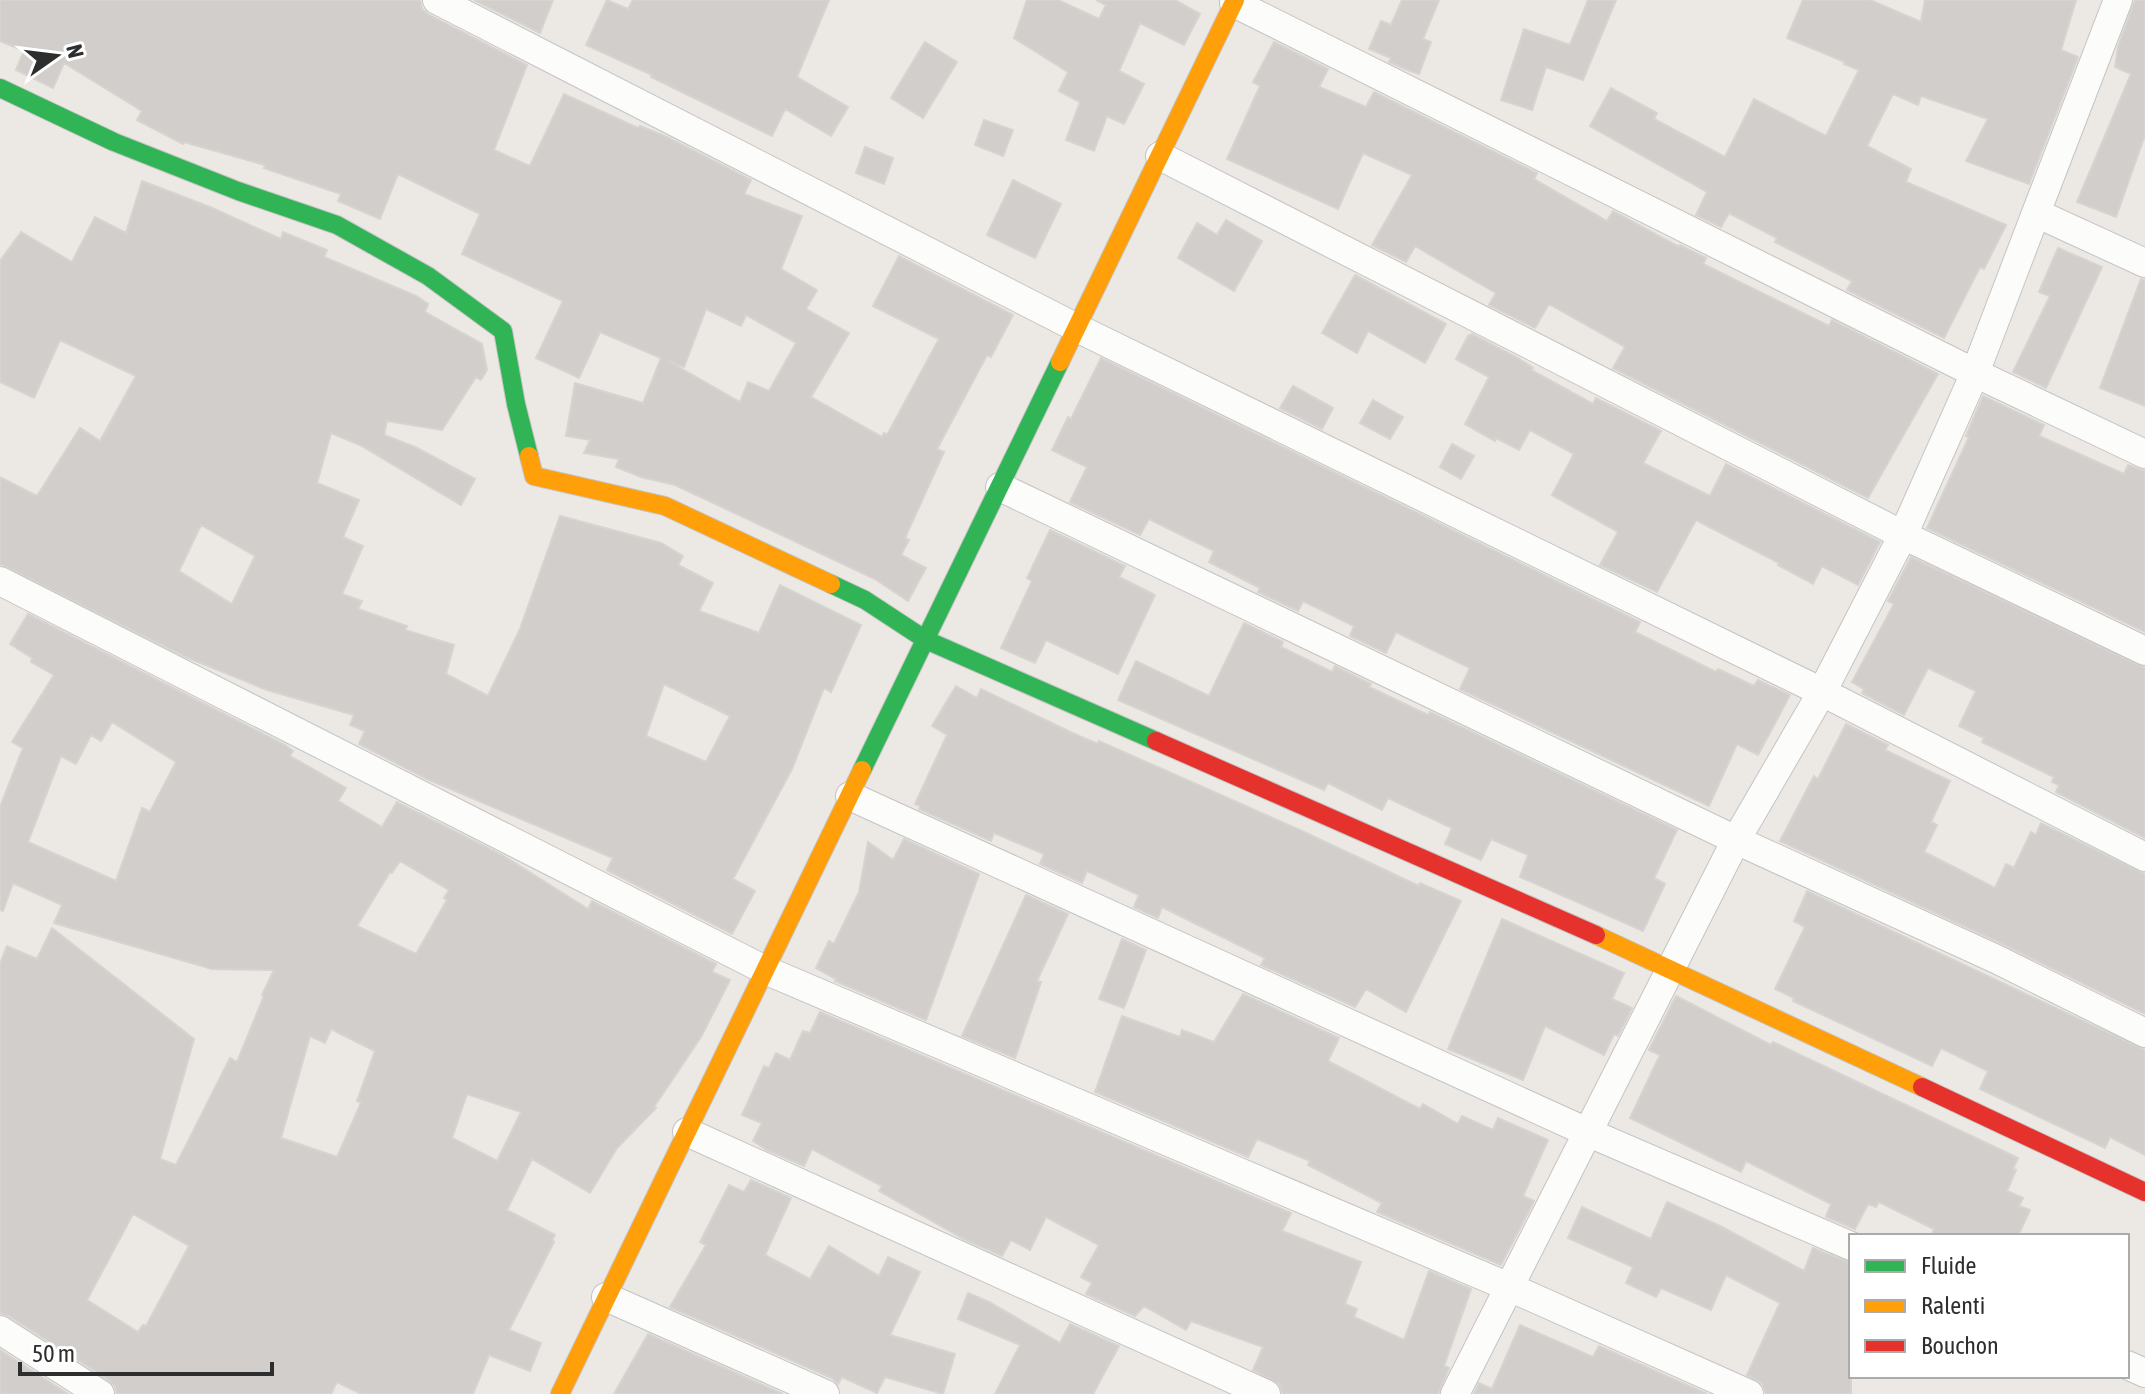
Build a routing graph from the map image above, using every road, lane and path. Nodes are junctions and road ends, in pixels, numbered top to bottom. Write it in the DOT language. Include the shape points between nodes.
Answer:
graph roads {
  1 [pos="437,0"];
  2 [pos="2118,0"];
  3 [pos="1235,2"];
  4 [pos="0,88"];
  5 [pos="1160,156"];
  6 [pos="2036,213"];
  7 [pos="2145,263"];
  8 [pos="1077,328"];
  9 [pos="1975,373"];
  10 [pos="2145,454"];
  11 [pos="1000,487"];
  12 [pos="1903,535"];
  13 [pos="0,581"];
  14 [pos="926,640"];
  15 [pos="2145,651"];
  16 [pos="1822,692"];
  17 [pos="850,796"];
  18 [pos="1736,840"];
  19 [pos="2145,857"];
  20 [pos="1670,968"];
  21 [pos="765,970"];
  22 [pos="2145,1033"];
  23 [pos="687,1132"];
  24 [pos="1587,1132"];
  25 [pos="2145,1192"];
  26 [pos="1849,1245"];
  27 [pos="1509,1287"];
  28 [pos="606,1297"];
  29 [pos="0,1330"];
  30 [pos="100,1394"];
  31 [pos="560,1394"];
  32 [pos="825,1394"];
  33 [pos="1266,1394"];
  34 [pos="1455,1394"];
  35 [pos="1749,1394"];
  1 -- 8 [label="street"];
  2 -- 6 [label="street"];
  3 -- 5 [label="street"];
  3 -- 9 [label="street"];
  4 -- 14 [label="street" via="114,142 337,225 428,276 503,331 534,476 665,506 865,600"];
  5 -- 8 [label="street"];
  5 -- 12 [label="street"];
  6 -- 7 [label="street"];
  6 -- 9 [label="street"];
  8 -- 11 [label="street"];
  8 -- 16 [label="street"];
  9 -- 10 [label="street"];
  9 -- 12 [label="street"];
  11 -- 14 [label="street"];
  11 -- 18 [label="street"];
  12 -- 15 [label="street"];
  12 -- 16 [label="street"];
  13 -- 21 [label="street"];
  14 -- 17 [label="street"];
  14 -- 20 [label="street"];
  16 -- 18 [label="street"];
  16 -- 19 [label="street"];
  17 -- 21 [label="street"];
  17 -- 24 [label="street"];
  18 -- 20 [label="street"];
  18 -- 22 [label="street"];
  20 -- 24 [label="street"];
  20 -- 25 [label="street"];
  21 -- 23 [label="street"];
  21 -- 27 [label="street"];
  23 -- 28 [label="street"];
  23 -- 33 [label="street"];
  24 -- 26 [label="street"];
  24 -- 27 [label="street"];
  27 -- 34 [label="street"];
  27 -- 35 [label="street"];
  28 -- 31 [label="street"];
  28 -- 32 [label="street"];
  29 -- 30 [label="street"];
}
